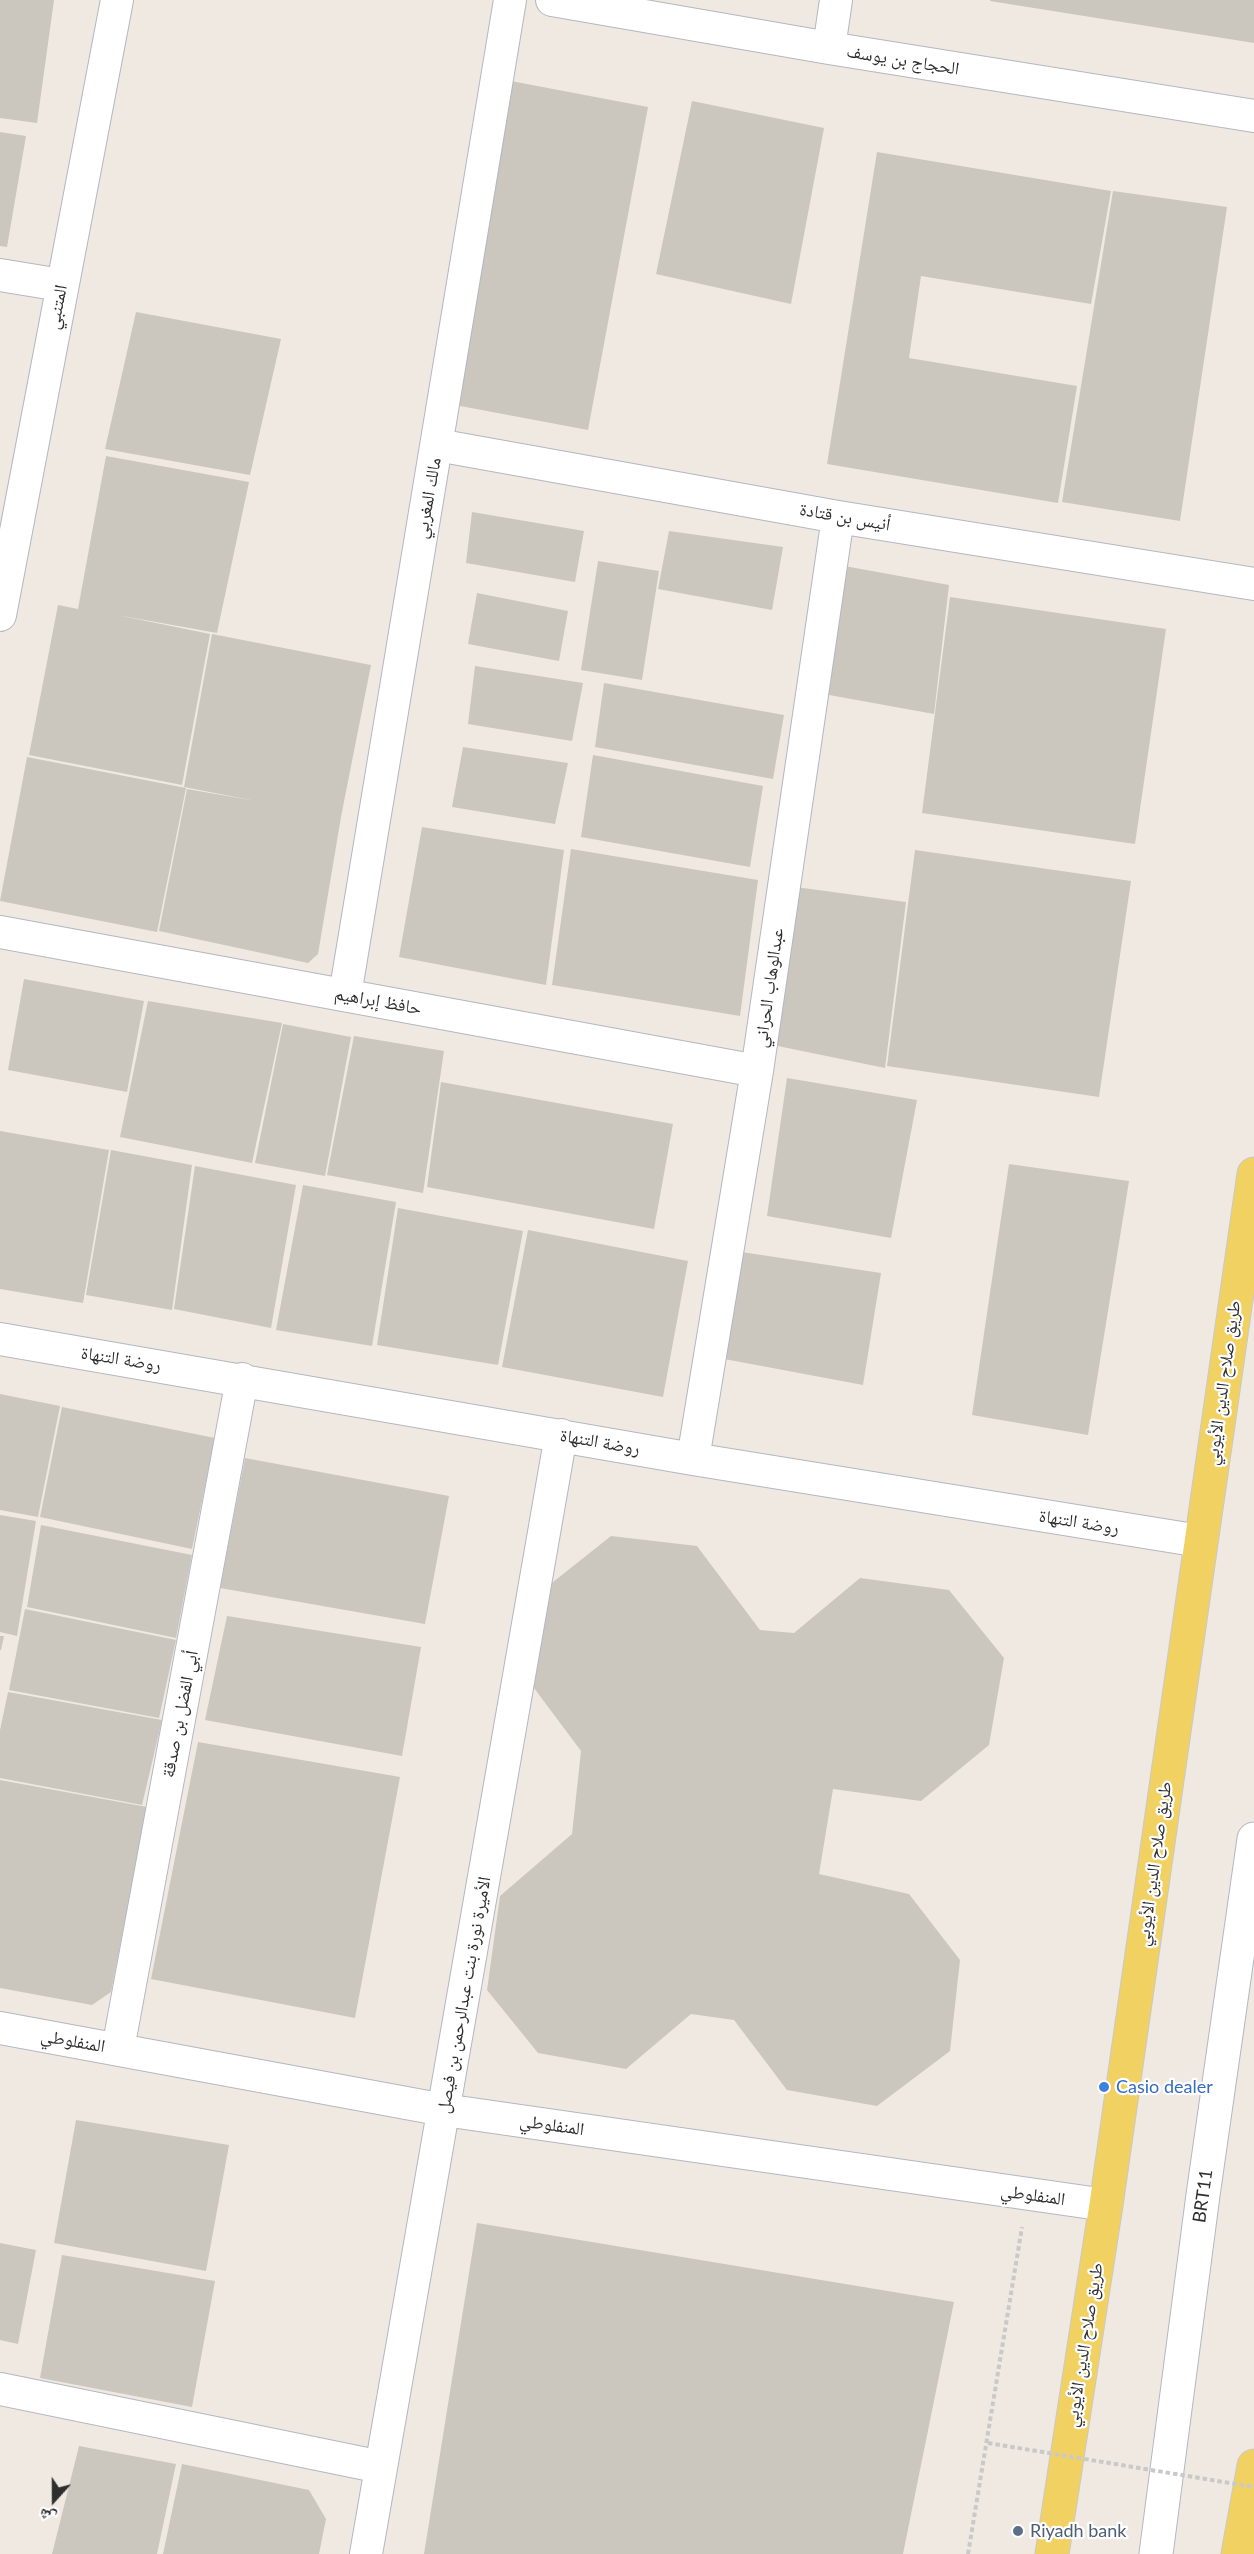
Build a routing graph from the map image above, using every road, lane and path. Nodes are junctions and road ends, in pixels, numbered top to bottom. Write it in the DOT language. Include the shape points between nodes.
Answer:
graph roads {
  1 [pos="117,0"];
  2 [pos="510,0"];
  3 [pos="552,0"];
  4 [pos="836,0"];
  5 [pos="829,48"];
  6 [pos="1254,116"];
  7 [pos="0,274"];
  8 [pos="61,285"];
  9 [pos="437,445"];
  10 [pos="838,517"];
  11 [pos="1254,584"];
  12 [pos="0,611"];
  13 [pos="0,932"];
  14 [pos="345,995"];
  15 [pos="757,1071"];
  16 [pos="1254,1174"];
  17 [pos="0,1339"];
  18 [pos="242,1379"];
  19 [pos="561,1435"];
  20 [pos="693,1459"];
  21 [pos="1200,1541"];
  22 [pos="1254,1839"];
  23 [pos="0,2028"];
  24 [pos="118,2049"];
  25 [pos="444,2110"];
  26 [pos="1027,2194"];
  27 [pos="1106,2205"];
  28 [pos="0,2389"];
  29 [pos="988,2443"];
  30 [pos="1254,2466"];
  31 [pos="381,2467"];
  32 [pos="1254,2487"];
  33 [pos="366,2554"];
  34 [pos="968,2554"];
  35 [pos="1052,2554"];
  36 [pos="1156,2554"];
  37 [pos="1238,2554"];
  1 -- 8 [label="street, المتنبي"];
  2 -- 9 [label="street, مالك المغربي"];
  3 -- 5 [label="street, الحجاج بن يوسف"];
  4 -- 5 [label="street"];
  5 -- 6 [label="street, الحجاج بن يوسف"];
  7 -- 8 [label="street"];
  8 -- 12 [label="street, المتنبي"];
  9 -- 10 [label="street, أنيس بن قتادة"];
  9 -- 14 [label="street, مالك المغربي"];
  10 -- 11 [label="street, أنيس بن قتادة"];
  10 -- 15 [label="street, عبدالوهاب الحراني"];
  13 -- 14 [label="street, حافظ إبراهيم"];
  14 -- 15 [label="street, حافظ إبراهيم"];
  15 -- 20 [label="street, عبدالوهاب الحراني"];
  16 -- 21 [label="main road, طريق صلاح الدين الأيوبي"];
  17 -- 18 [label="street, روضة التنهاة"];
  18 -- 19 [label="street, روضة التنهاة"];
  18 -- 24 [label="street, أبي الفضل بن صدقة"];
  19 -- 20 [label="street, روضة التنهاة"];
  19 -- 25 [label="street, الأميرة نورة بنت عبدالرحمن بن فيصل"];
  20 -- 21 [label="street, روضة التنهاة"];
  21 -- 27 [label="main road, طريق صلاح الدين الأيوبي"];
  22 -- 36 [label="main road, BRT11"];
  23 -- 24 [label="street, المنفلوطي"];
  24 -- 25 [label="street, المنفلوطي"];
  25 -- 26 [label="street, المنفلوطي"];
  25 -- 31 [label="street, الأميرة نورة بنت عبدالرحمن بن فيصل"];
  26 -- 27 [label="street, المنفلوطي"];
  26 -- 29 [label="path"];
  27 -- 35 [label="main road, طريق صلاح الدين الأيوبي"];
  28 -- 31 [label="street"];
  29 -- 32 [label="path, bridge"];
  29 -- 34 [label="path"];
  30 -- 37 [label="main road"];
  31 -- 33 [label="street, الأميرة نورة بنت عبدالرحمن بن فيصل"];
}
